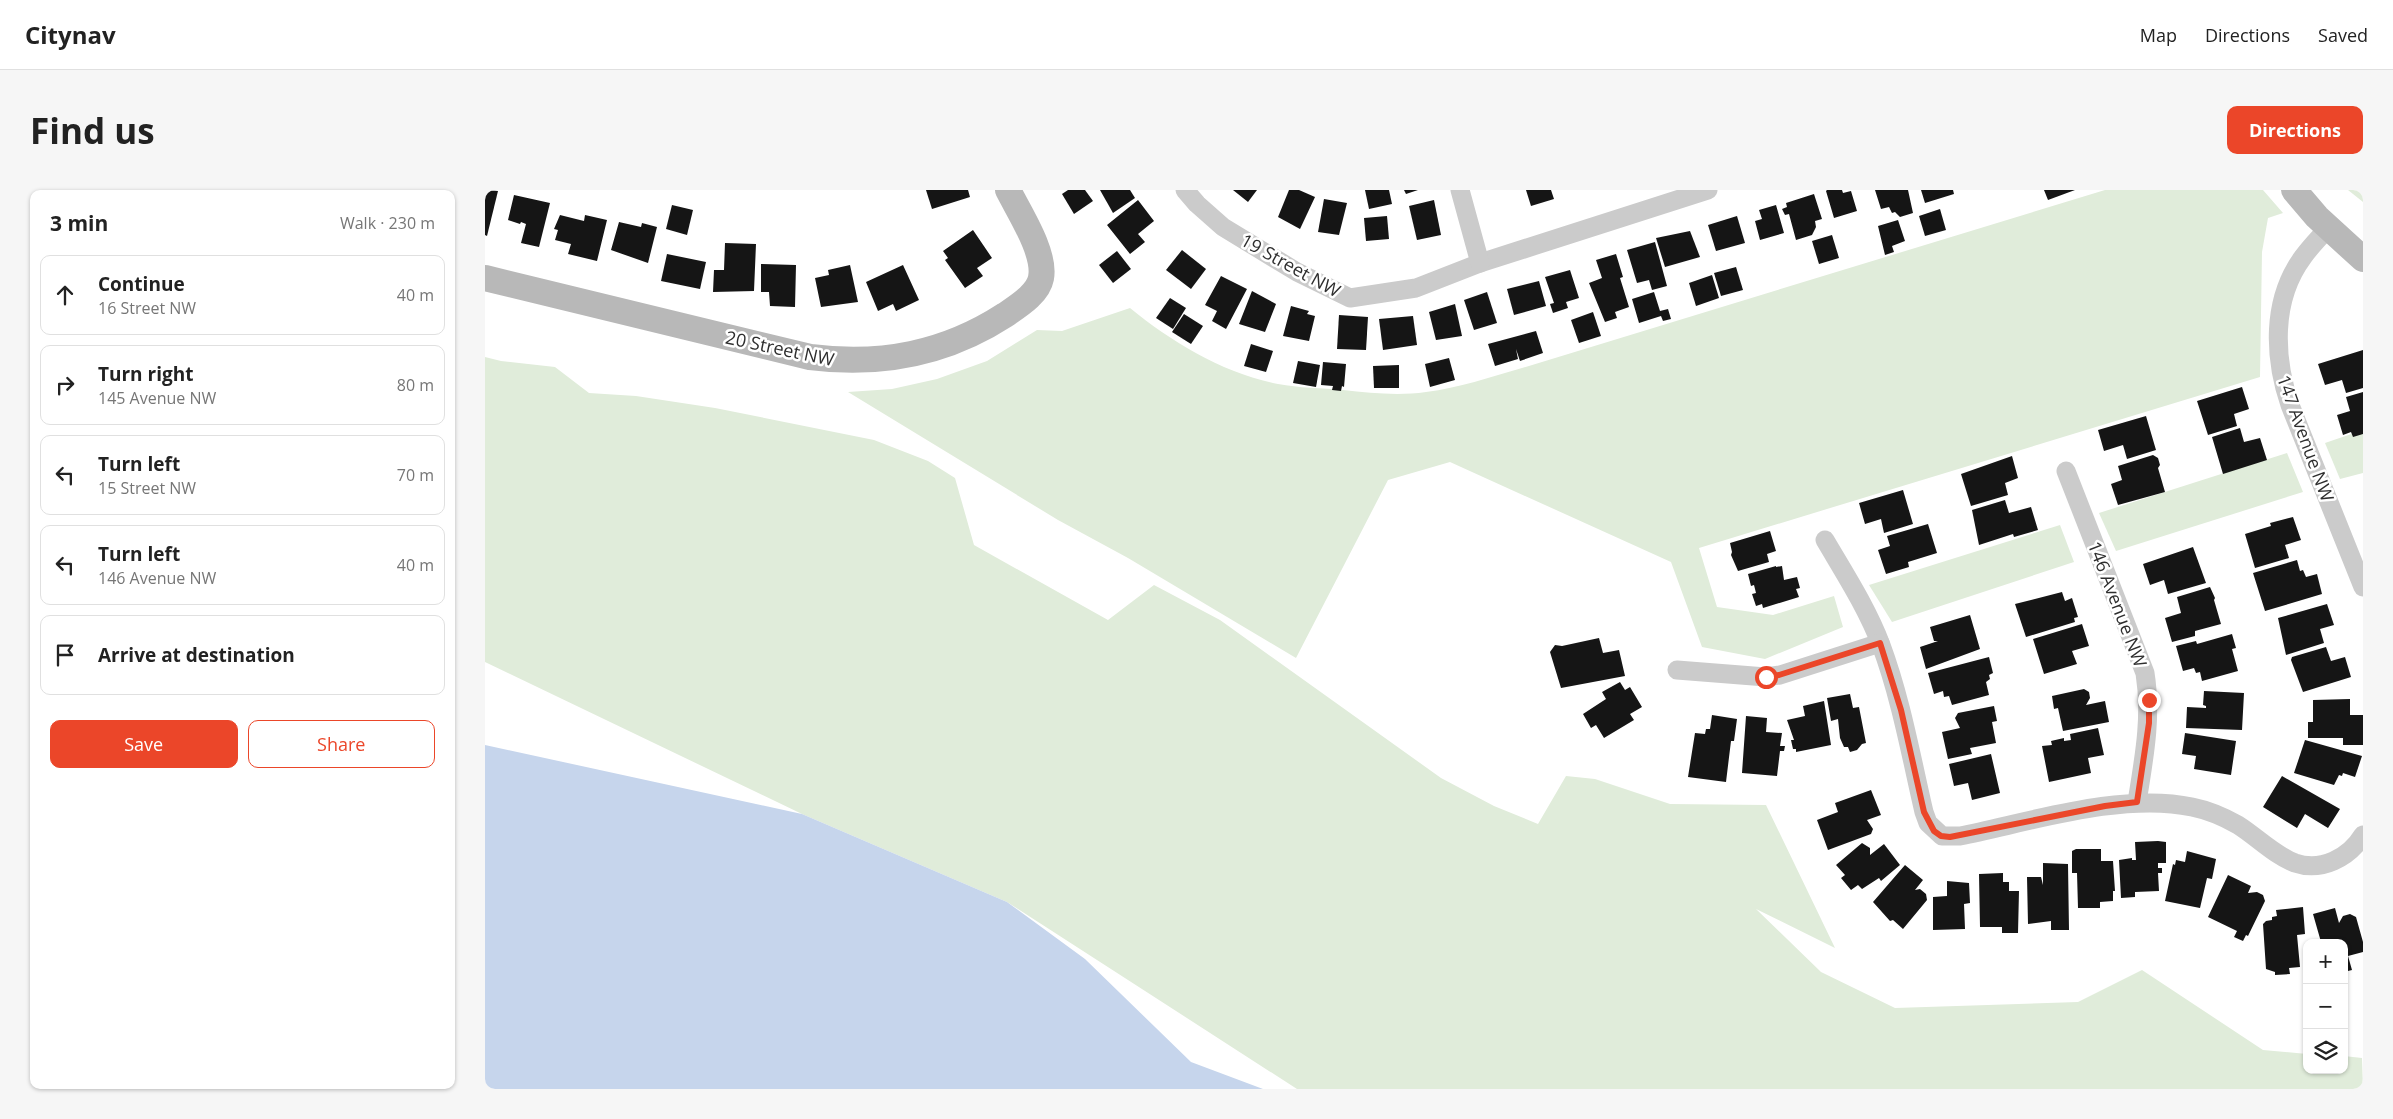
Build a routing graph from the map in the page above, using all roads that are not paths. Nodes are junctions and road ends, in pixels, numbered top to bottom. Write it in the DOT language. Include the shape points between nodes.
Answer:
graph roads {
  1 [pos="1008,190"];
  2 [pos="1185,190"];
  3 [pos="1459,190"];
  4 [pos="2295,190"];
  5 [pos="1701,191"];
  6 [pos="2328,228"];
  7 [pos="2363,259"];
  8 [pos="1480,263"];
  9 [pos="485,278"];
  10 [pos="2066,471"];
  11 [pos="1825,540"];
  12 [pos="2363,587"];
  13 [pos="1880,643"];
  14 [pos="1677,670"];
  15 [pos="2137,802"];
  16 [pos="2363,835"];
  1 -- 9 [label="street, 20 Street NW" via="1033,239 1041,263 1041,278 1028,299 981,330 946,346 916,354 863,361 810,357"];
  2 -- 8 [label="street, 19 Street NW" via="1223,227 1297,272 1350,298 1416,288"];
  3 -- 8 [label="street"];
  4 -- 6 [label="street"];
  5 -- 8 [label="street, 19 Street NW"];
  6 -- 7 [label="street"];
  6 -- 12 [label="street, 147 Avenue NW" via="2303,256 2287,287 2279,316 2279,359 2290,406"];
  10 -- 15 [label="street, 146 Avenue NW" via="2145,673 2149,723"];
  11 -- 13 [label="street"];
  13 -- 14 [label="street" via="1766,677"];
  13 -- 15 [label="street" via="1901,710 1924,812 1934,831 1941,836 1960,836"];
  15 -- 16 [label="street" via="2165,802 2214,814 2236,824 2296,863 2324,864 2340,859"];
}
